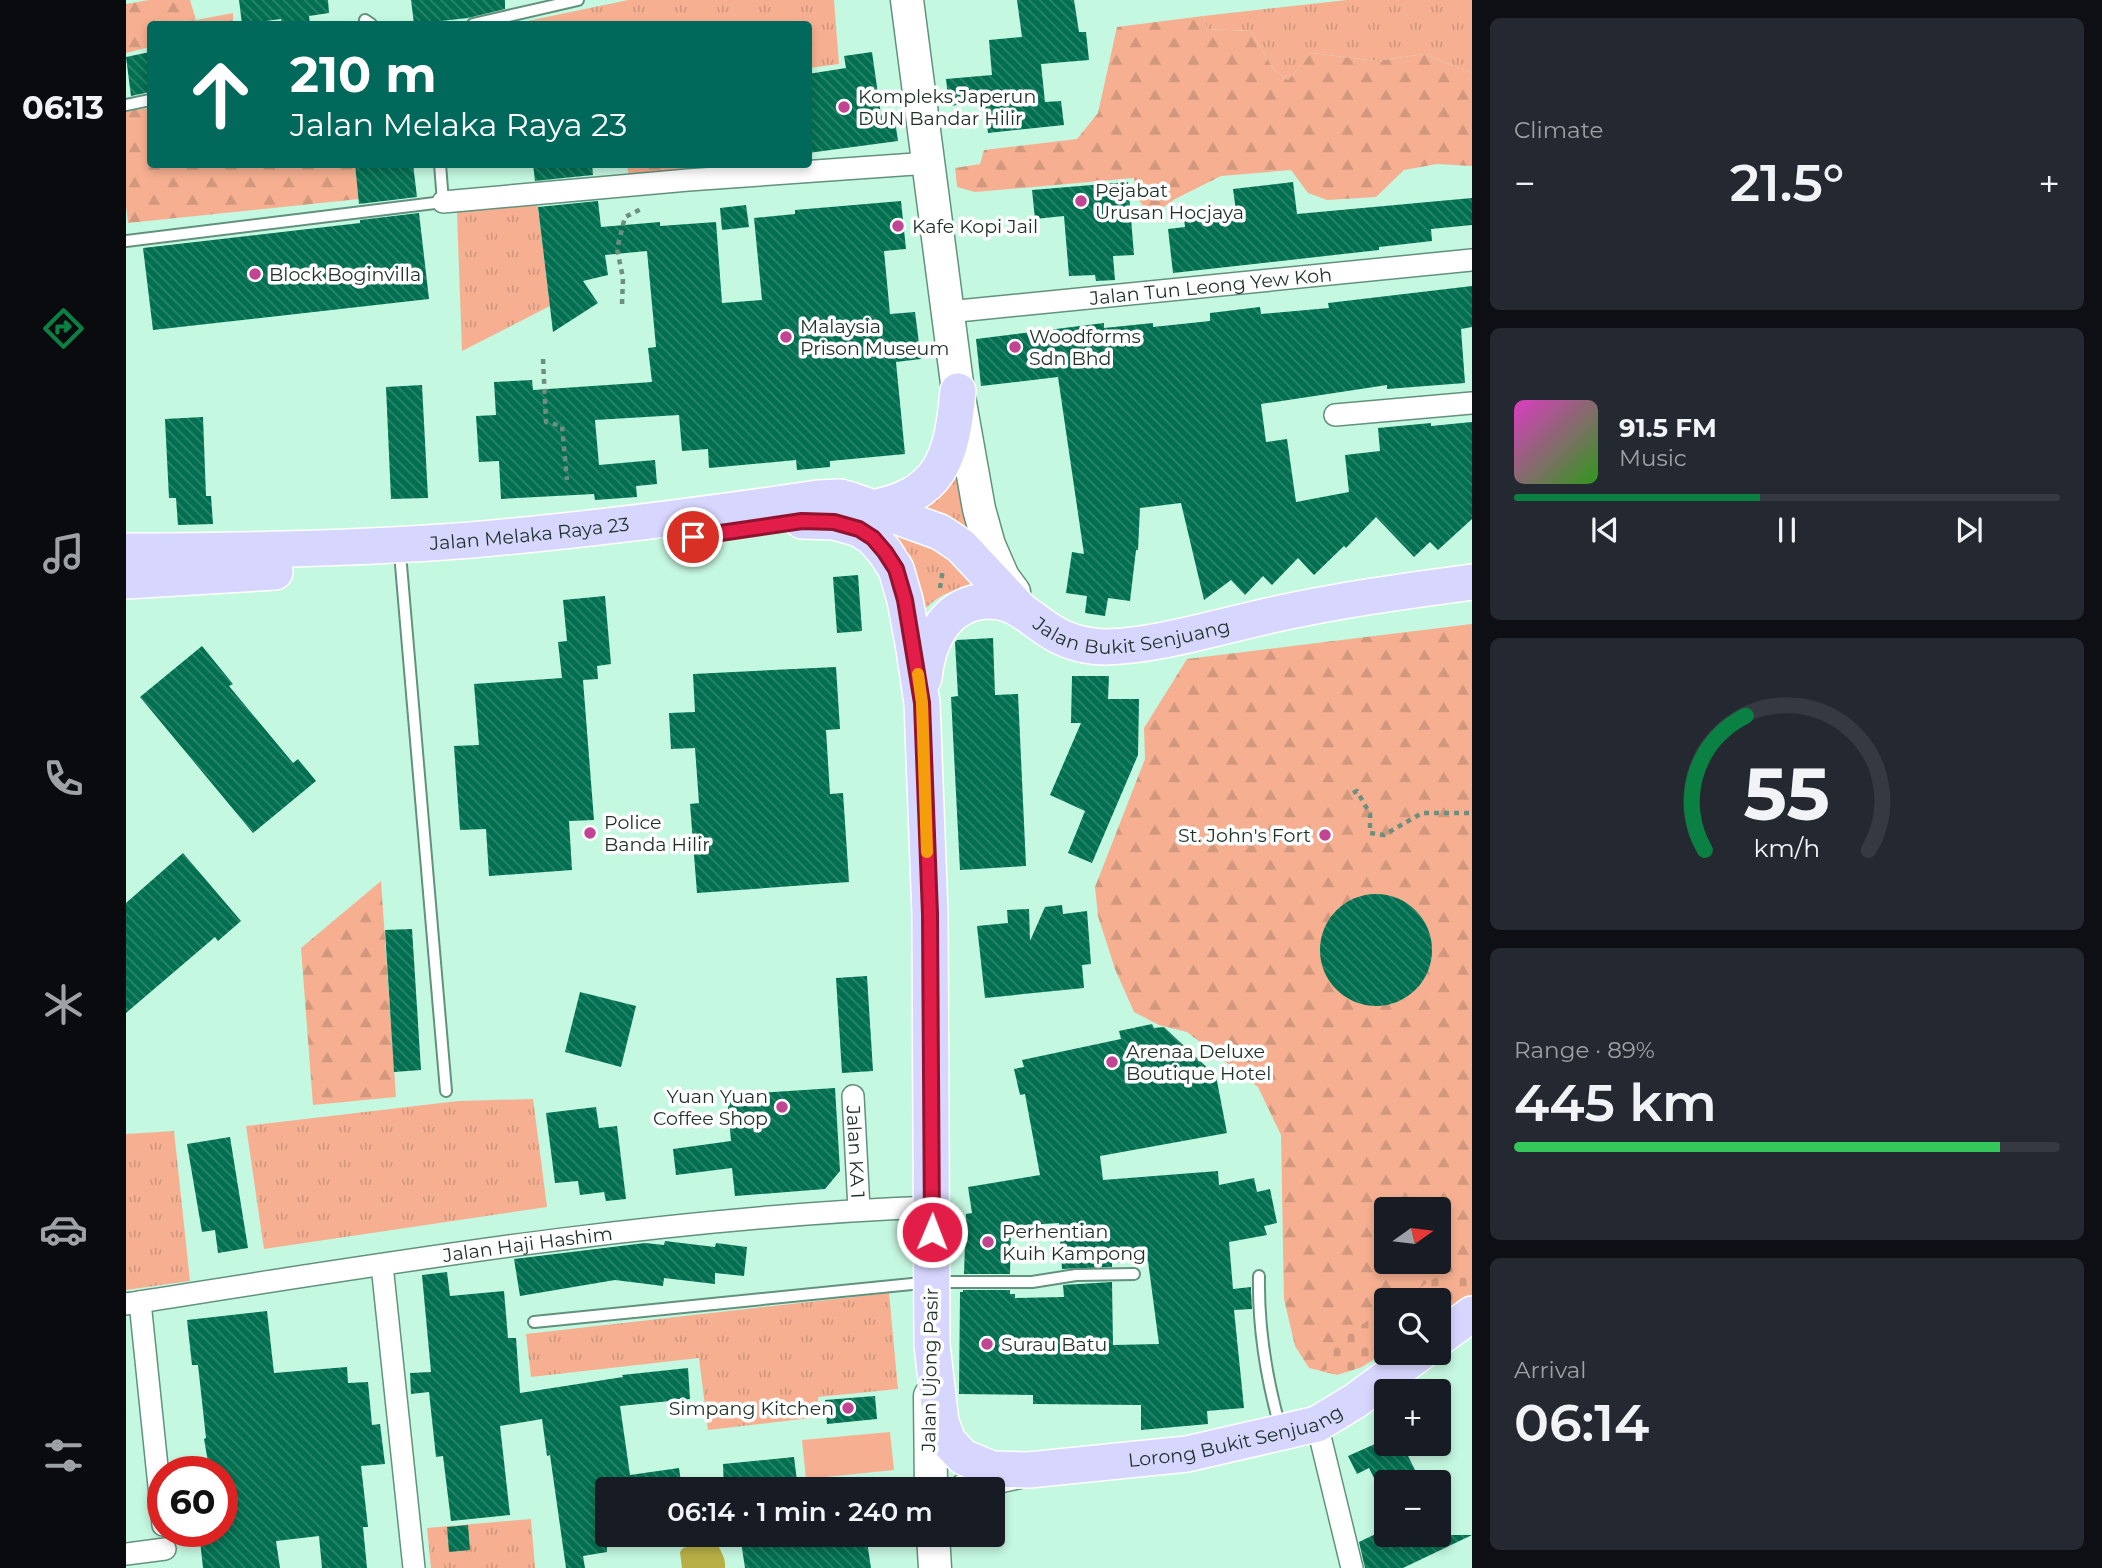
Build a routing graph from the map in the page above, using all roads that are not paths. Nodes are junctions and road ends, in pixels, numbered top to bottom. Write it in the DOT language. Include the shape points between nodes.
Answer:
graph roads {
  1 [pos="578,0"];
  2 [pos="907,0"];
  3 [pos="486,21"];
  4 [pos="147,101"];
  5 [pos="126,105"];
  6 [pos="929,163"];
  7 [pos="440,168"];
  8 [pos="443,202"];
  9 [pos="126,241"];
  10 [pos="1472,260"];
  11 [pos="948,312"];
  12 [pos="958,391"];
  13 [pos="1472,403"];
  14 [pos="1335,415"];
  15 [pos="871,508"];
  16 [pos="802,521"];
  17 [pos="401,565"];
  18 [pos="127,566"];
  19 [pos="1472,582"];
  20 [pos="1027,613"];
  21 [pos="922,703"];
  22 [pos="446,1091"];
  23 [pos="853,1096"];
  24 [pos="932,1207"];
  25 [pos="859,1209"];
  26 [pos="382,1265"];
  27 [pos="1134,1274"];
  28 [pos="1259,1276"];
  29 [pos="932,1282"];
  30 [pos="133,1303"];
  31 [pos="1472,1314"];
  32 [pos="534,1322"];
  33 [pos="1451,1329"];
  34 [pos="932,1345"];
  35 [pos="1404,1365"];
  36 [pos="1317,1424"];
  37 [pos="1282,1433"];
  38 [pos="154,1456"];
  39 [pos="1028,1470"];
  40 [pos="930,1477"];
  41 [pos="997,1477"];
  42 [pos="165,1549"];
  43 [pos="126,1554"];
  44 [pos="414,1568"];
  45 [pos="1352,1568"];
  1 -- 3 [label="lane"];
  2 -- 6 [label="main road, Jalan Bukit Senjuang"];
  4 -- 5 [label="lane"];
  6 -- 8 [label="street"];
  6 -- 11 [label="main road, Jalan Bukit Senjuang"];
  7 -- 8 [label="lane"];
  8 -- 9 [label="lane"];
  10 -- 11 [label="street, Jalan Tun Leong Yew Koh"];
  11 -- 12 [label="main road, Jalan Bukit Senjuang"];
  12 -- 15 [label="main road" via="956,421 938,472 912,495"];
  12 -- 20 [label="main road, Jalan Bukit Senjuang" via="989,545"];
  13 -- 14 [label="street"];
  15 -- 16 [label="main road"];
  15 -- 18 [label="main road, Jalan Melaka Raya 23" via="840,498 818,498 469,540 246,550"];
  15 -- 20 [label="main road, Jalan Melaka Raya 23" via="940,533 961,546"];
  16 -- 17 [label="main road, Jalan Melaka Raya 23" via="619,547"];
  16 -- 21 [label="main road, Jalan Ujong Pasir" via="859,529 885,552 896,569 905,600"];
  17 -- 18 [label="main road, Jalan Melaka Raya 23"];
  17 -- 22 [label="lane"];
  19 -- 20 [label="main road, Jalan Bukit Senjuang" via="1291,611 1142,644 1102,647 1058,636"];
  20 -- 21 [label="main road" via="994,601 977,602 947,619 928,655"];
  21 -- 24 [label="main road, Jalan Ujong Pasir" via="930,914"];
  23 -- 25 [label="street, Jalan KA 1"];
  24 -- 25 [label="street, Jalan Haji Hashim"];
  24 -- 29 [label="main road, Jalan Ujong Pasir"];
  25 -- 26 [label="street, Jalan Haji Hashim" via="618,1232"];
  26 -- 30 [label="street, Jalan Haji Hashim"];
  26 -- 44 [label="street"];
  27 -- 29 [label="lane" via="1076,1275 1032,1282"];
  28 -- 37 [label="lane" via="1258,1317"];
  29 -- 32 [label="lane"];
  29 -- 34 [label="main road, Jalan Ujong Pasir"];
  30 -- 38 [label="street"];
  31 -- 33 [label="main road"];
  34 -- 39 [label="main road, Lorong Bukit Senjuang" via="941,1422 948,1441 963,1457 992,1469"];
  34 -- 40 [label="main road, Jalan Ujong Pasir"];
  35 -- 36 [label="main road, Lorong Bukit Senjuang"];
  36 -- 37 [label="main road, Lorong Bukit Senjuang"];
  36 -- 45 [label="street"];
  37 -- 39 [label="main road, Lorong Bukit Senjuang" via="1187,1454"];
  39 -- 41 [label="main road, Lorong Bukit Senjuang"];
  42 -- 43 [label="street"];
}
